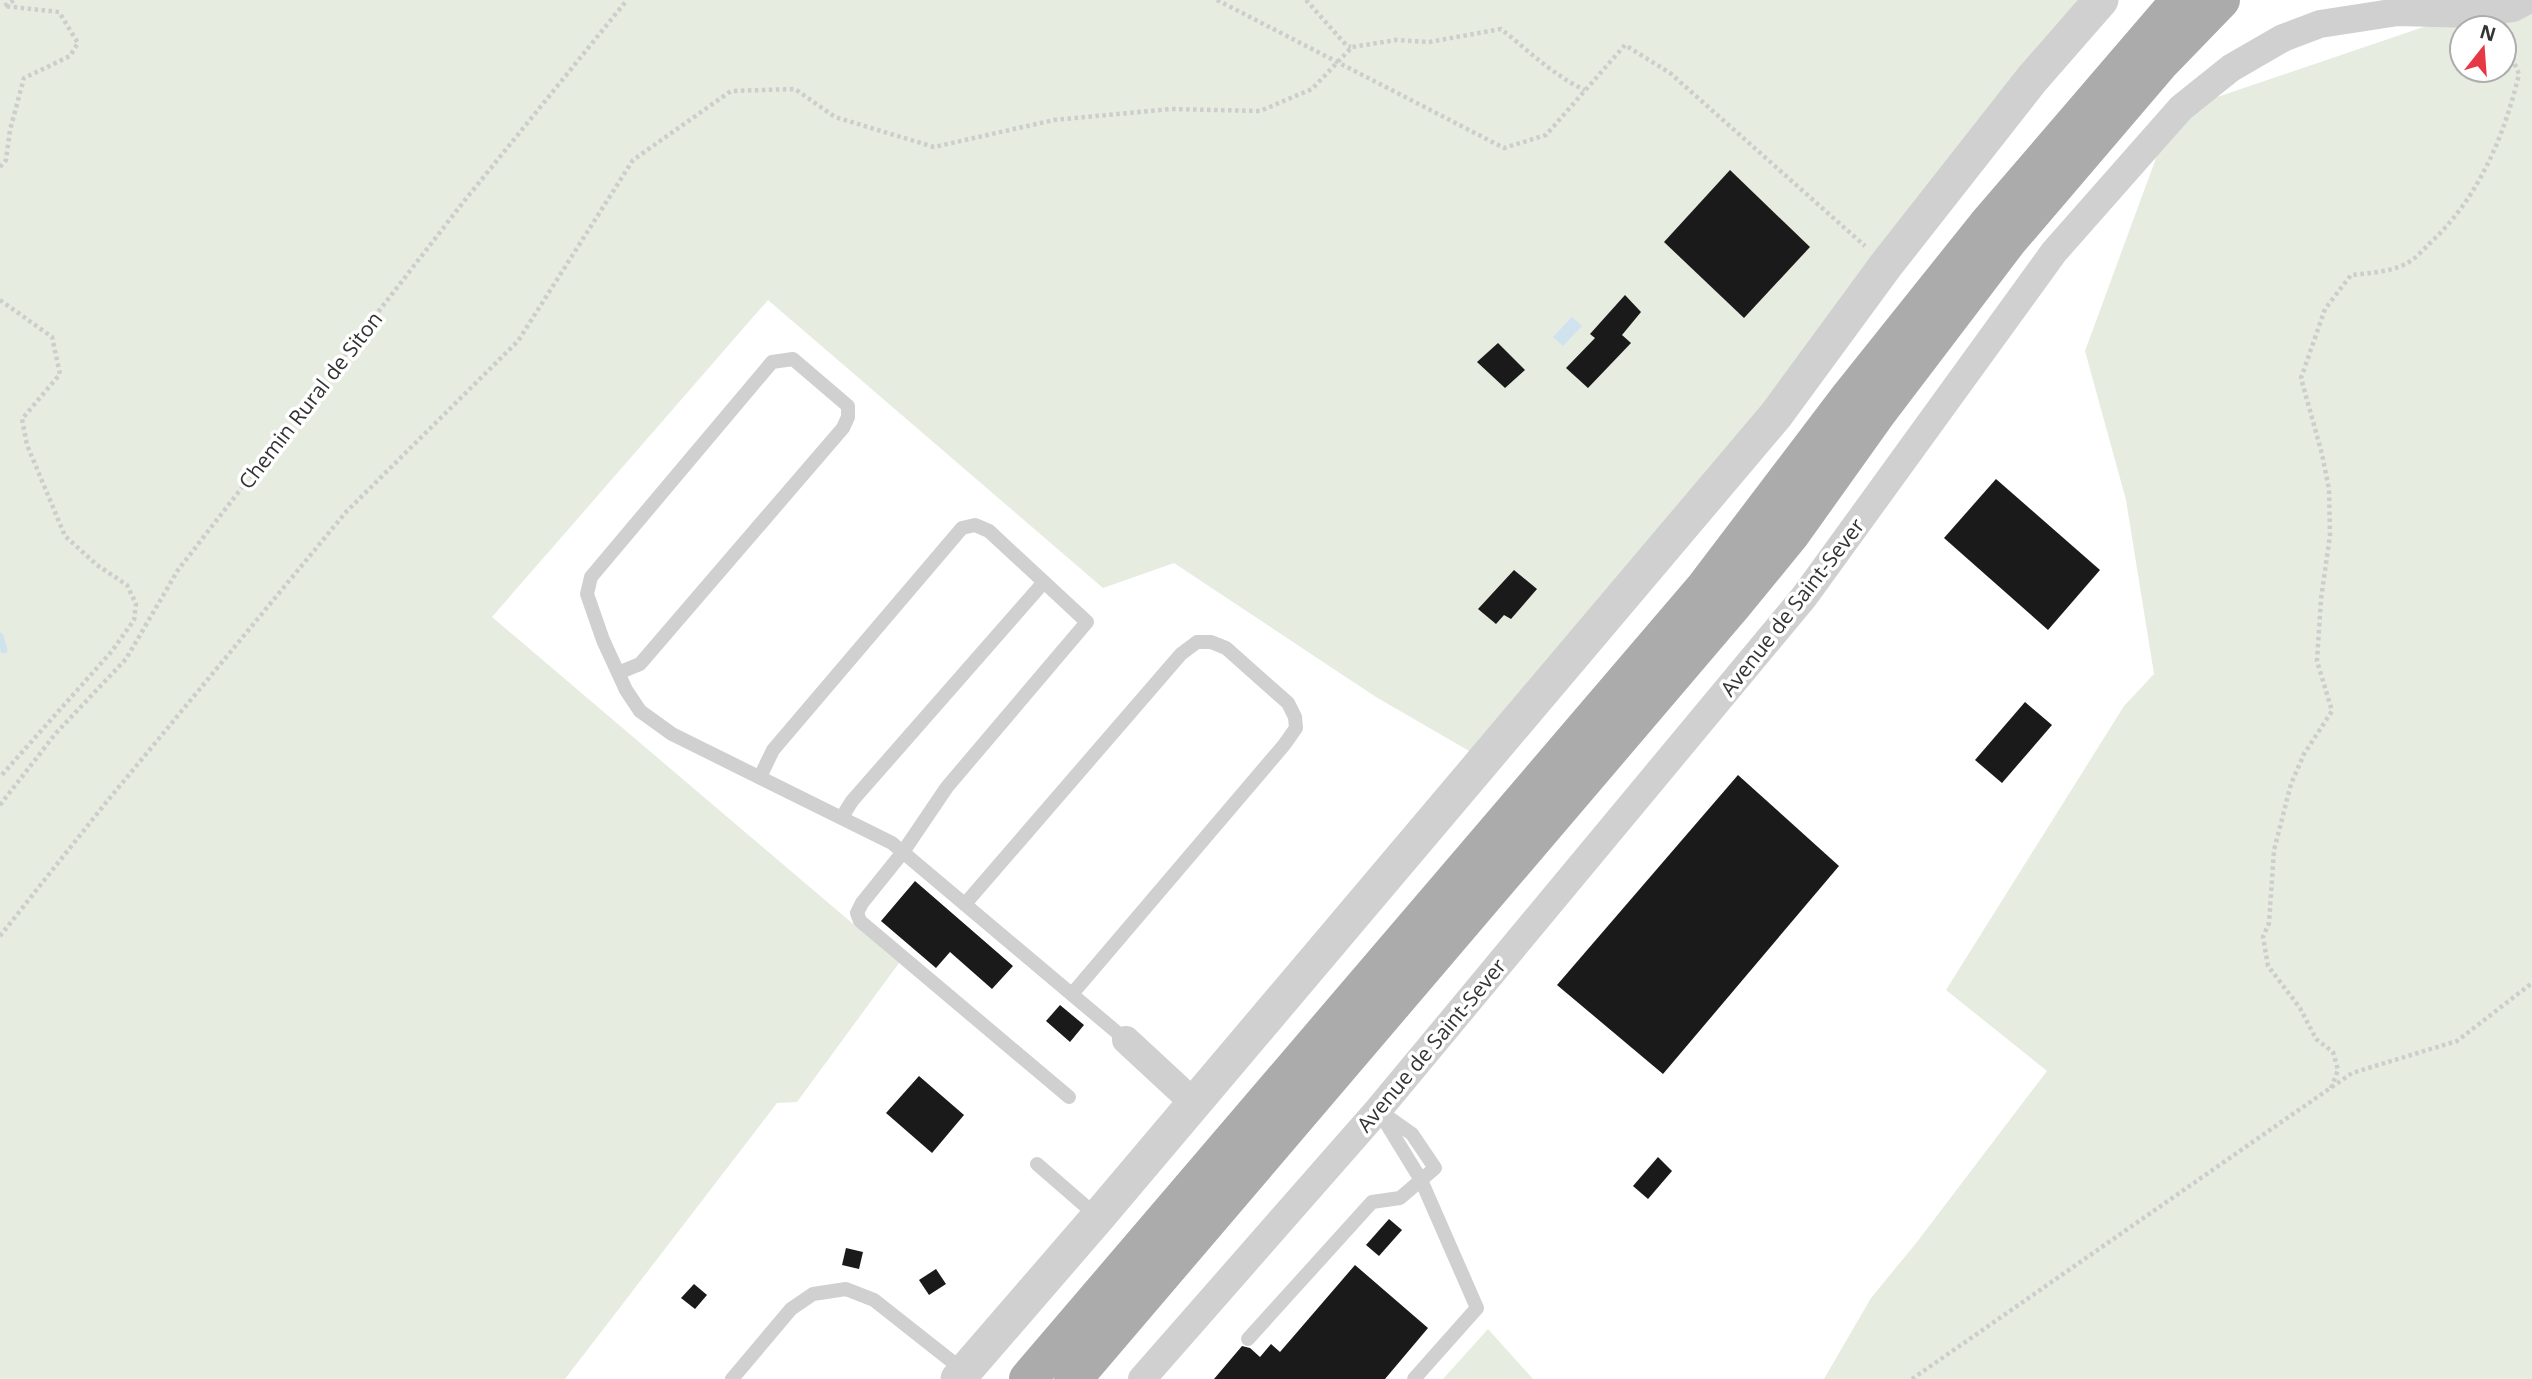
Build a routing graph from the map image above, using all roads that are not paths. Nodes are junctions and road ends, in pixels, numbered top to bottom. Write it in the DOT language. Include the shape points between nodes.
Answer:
graph roads {
  1 [pos="2101,0"];
  2 [pos="2180,0"];
  3 [pos="2221,0"];
  4 [pos="2528,0"];
  5 [pos="1044,582"];
  6 [pos="618,673"];
  7 [pos="760,777"];
  8 [pos="842,817"];
  9 [pos="903,852"];
  10 [pos="965,904"];
  11 [pos="1072,994"];
  12 [pos="1126,1040"];
  13 [pos="1069,1097"];
  14 [pos="1194,1103"];
  15 [pos="1378,1110"];
  16 [pos="1038,1164"];
  17 [pos="1421,1180"];
  18 [pos="1098,1217"];
  19 [pos="1248,1339"];
  20 [pos="961,1375"];
  21 [pos="732,1379"];
  22 [pos="1028,1379"];
  23 [pos="1073,1379"];
  24 [pos="1142,1379"];
  25 [pos="1414,1379"];
  1 -- 14 [label="street" via="2032,79 1886,265 1776,415"];
  2 -- 22 [label="main road" via="1986,226 1705,587"];
  3 -- 23 [label="main road" via="2161,62 2008,241 1791,534 1732,605"];
  4 -- 15 [label="street, Avenue de Saint-Sever" via="2513,8 2474,14 2398,12 2320,24 2283,38 2231,68 2181,108 2054,252 1804,597"];
  5 -- 7 [label="lane" via="989,531 975,525 962,528 773,750"];
  5 -- 8 [label="lane"];
  5 -- 9 [label="lane" via="1087,622 947,787"];
  6 -- 6 [label="lane" via="587,594 592,577 772,362 793,359 848,406 843,428 639,664"];
  6 -- 7 [label="lane" via="640,710 656,724"];
  7 -- 8 [label="lane"];
  8 -- 9 [label="lane"];
  9 -- 10 [label="lane"];
  9 -- 13 [label="lane" via="862,903 857,912 860,921"];
  10 -- 11 [label="lane"];
  10 -- 11 [label="lane" via="1181,654 1197,642 1226,648 1288,704 1296,728"];
  11 -- 12 [label="lane"];
  12 -- 14 [label="street"];
  14 -- 18 [label="street"];
  15 -- 17 [label="lane"];
  15 -- 24 [label="street, Avenue de Saint-Sever"];
  16 -- 18 [label="lane"];
  17 -- 19 [label="lane" via="1400,1198 1372,1202"];
  17 -- 25 [label="lane" via="1477,1308"];
  18 -- 20 [label="street"];
  20 -- 21 [label="lane" via="874,1300 846,1289 813,1294 791,1310"];
}
